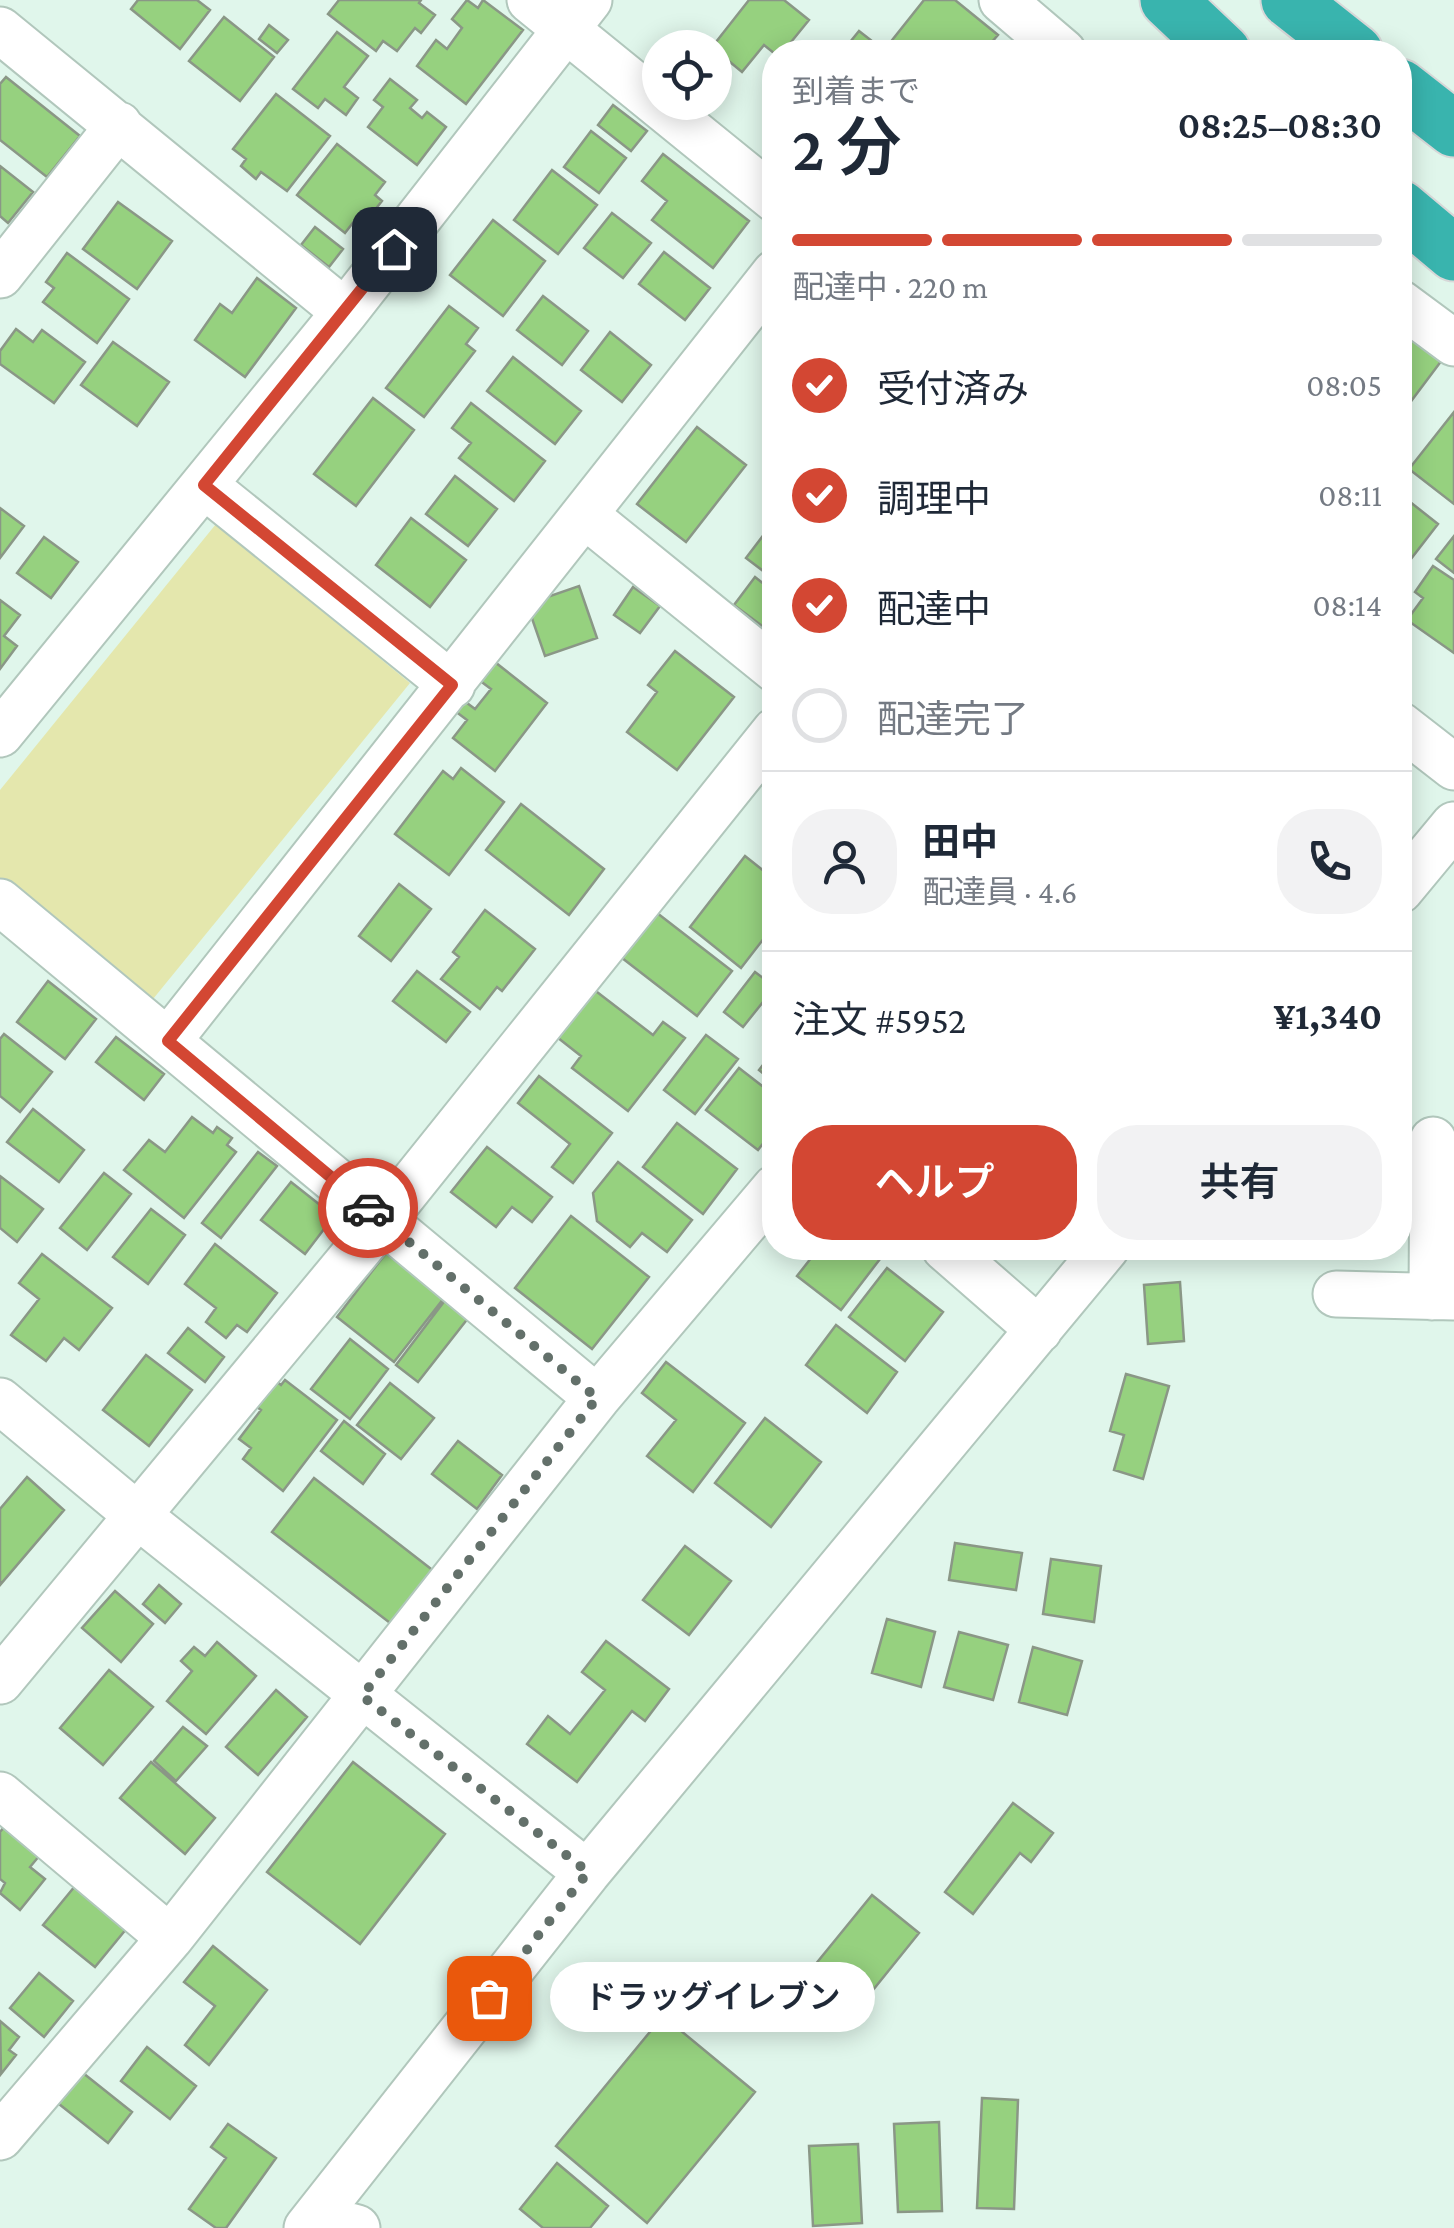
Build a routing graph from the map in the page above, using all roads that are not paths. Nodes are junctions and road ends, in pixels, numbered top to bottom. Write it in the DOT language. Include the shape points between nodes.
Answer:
graph roads {
  1 [pos="530,0"];
  2 [pos="1002,0"];
  3 [pos="1168,0"];
  4 [pos="1289,0"];
  5 [pos="577,14"];
  6 [pos="0,30"];
  7 [pos="1049,40"];
  8 [pos="1210,40"];
  9 [pos="1340,40"];
  10 [pos="1412,97"];
  11 [pos="119,125"];
  12 [pos="1454,129"];
  13 [pos="762,187"];
  14 [pos="1412,218"];
  15 [pos="1454,253"];
  16 [pos="0,275"];
  17 [pos="762,290"];
  18 [pos="345,312"];
  19 [pos="1412,312"];
  20 [pos="1454,343"];
  21 [pos="204,485"];
  22 [pos="586,516"];
  23 [pos="762,658"];
  24 [pos="452,685"];
  25 [pos="0,734"];
  26 [pos="1412,734"];
  27 [pos="762,747"];
  28 [pos="1454,767"];
  29 [pos="1454,825"];
  30 [pos="1412,876"];
  31 [pos="0,902"];
  32 [pos="168,1041"];
  33 [pos="1429,1142"];
  34 [pos="762,1203"];
  35 [pos="383,1220"];
  36 [pos="959,1260"];
  37 [pos="1096,1260"];
  38 [pos="1336,1294"];
  39 [pos="1443,1297"];
  40 [pos="1039,1330"];
  41 [pos="597,1398"];
  42 [pos="0,1401"];
  43 [pos="137,1515"];
  44 [pos="0,1681"];
  45 [pos="362,1696"];
  46 [pos="0,1794"];
  47 [pos="588,1872"];
  48 [pos="170,1938"];
  49 [pos="0,2138"];
  50 [pos="327,2224"];
  1 -- 5 [label="street"];
  2 -- 7 [label="street"];
  3 -- 8 [label="highway"];
  4 -- 9 [label="highway"];
  5 -- 13 [label="street"];
  5 -- 18 [label="street"];
  6 -- 11 [label="street"];
  10 -- 12 [label="highway"];
  11 -- 16 [label="street"];
  11 -- 18 [label="street"];
  14 -- 15 [label="highway"];
  17 -- 22 [label="street"];
  18 -- 21 [label="street"];
  19 -- 20 [label="street"];
  21 -- 24 [label="street"];
  21 -- 25 [label="street"];
  22 -- 23 [label="street"];
  22 -- 24 [label="street"];
  24 -- 32 [label="street"];
  26 -- 28 [label="street"];
  27 -- 35 [label="street"];
  29 -- 30 [label="street"];
  31 -- 32 [label="street"];
  32 -- 35 [label="street"];
  33 -- 39 [label="street"];
  34 -- 41 [label="street"];
  35 -- 41 [label="street"];
  35 -- 43 [label="street"];
  36 -- 40 [label="street"];
  37 -- 40 [label="street"];
  38 -- 39 [label="street"];
  40 -- 47 [label="street"];
  41 -- 45 [label="street"];
  42 -- 43 [label="street"];
  43 -- 44 [label="street"];
  43 -- 45 [label="street"];
  45 -- 47 [label="street"];
  45 -- 48 [label="street"];
  46 -- 48 [label="street"];
  47 -- 50 [label="street"];
  48 -- 49 [label="street"];
}
